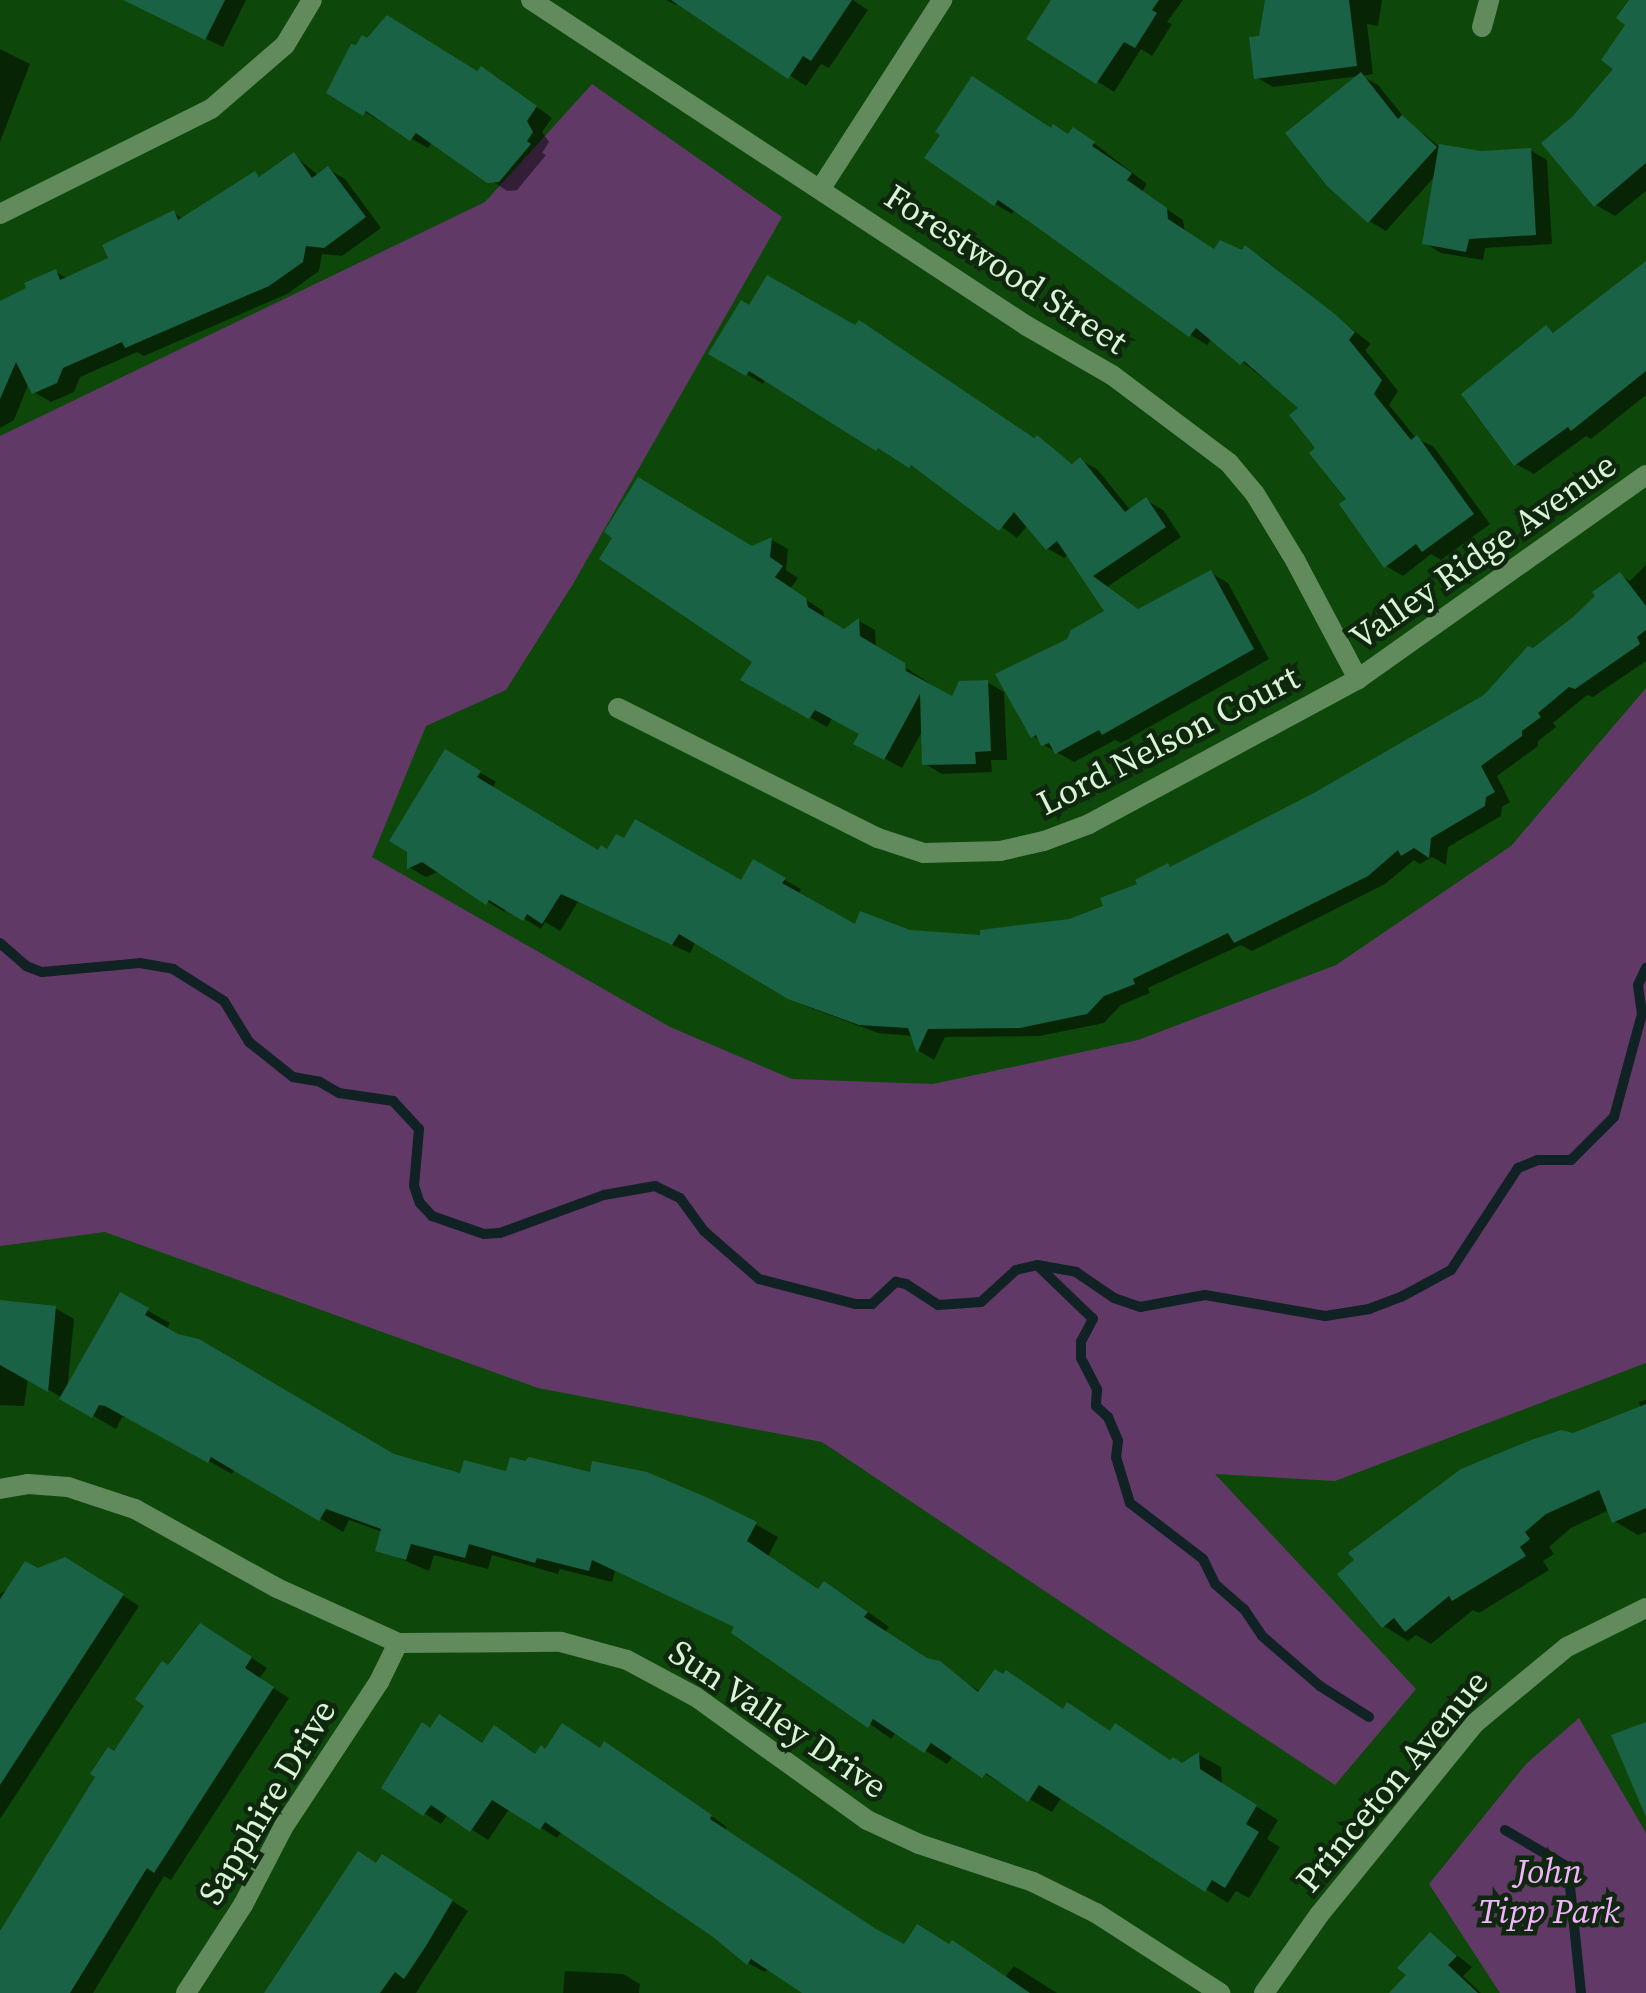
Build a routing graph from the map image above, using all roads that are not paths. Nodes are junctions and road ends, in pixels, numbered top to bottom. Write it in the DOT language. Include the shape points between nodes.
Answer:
graph roads {
  1 [pos="312,0"];
  2 [pos="530,0"];
  3 [pos="942,0"];
  4 [pos="1489,0"];
  5 [pos="1482,27"];
  6 [pos="820,188"];
  7 [pos="0,214"];
  8 [pos="1646,475"];
  9 [pos="1358,679"];
  10 [pos="618,708"];
  11 [pos="0,1489"];
  12 [pos="1646,1608"];
  13 [pos="398,1643"];
  14 [pos="186,1993"];
  15 [pos="1220,1993"];
  16 [pos="1264,1993"];
  1 -- 7 [label="street" via="285,45 211,109"];
  2 -- 6 [label="street, Forestwood Street"];
  3 -- 6 [label="street"];
  4 -- 5 [label="street"];
  6 -- 9 [label="street, Forestwood Street" via="1027,326 1112,374 1229,463 1285,544"];
  8 -- 9 [label="street, Valley Ridge Avenue"];
  9 -- 10 [label="street, Lord Nelson Court" via="1089,824 1044,841 963,854 924,853 878,838"];
  11 -- 13 [label="street, Sun Valley Drive" via="68,1487 135,1508 277,1588"];
  12 -- 16 [label="street, Princeton Avenue" via="1567,1647 1475,1723"];
  13 -- 14 [label="street, Sapphire Drive"];
  13 -- 15 [label="street, Sun Valley Drive" via="561,1642 628,1660 696,1696 867,1820 1080,1905"];
}
